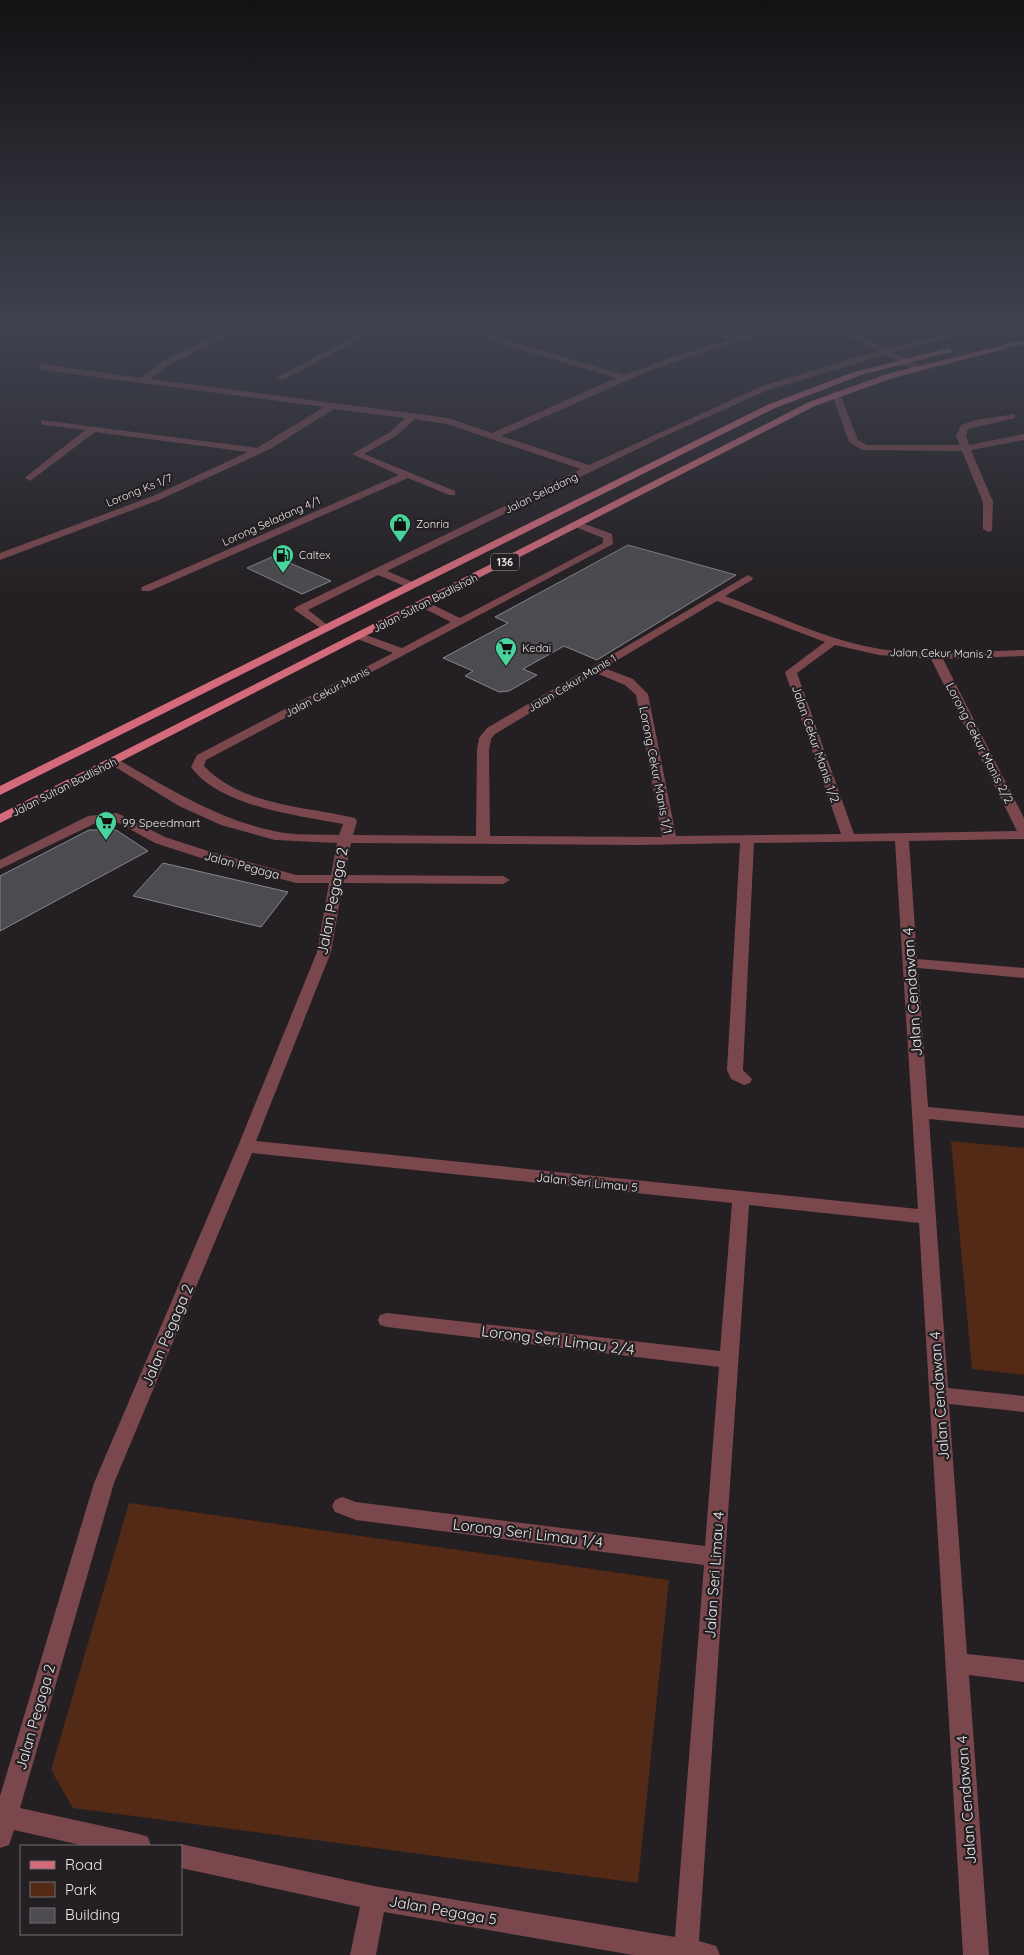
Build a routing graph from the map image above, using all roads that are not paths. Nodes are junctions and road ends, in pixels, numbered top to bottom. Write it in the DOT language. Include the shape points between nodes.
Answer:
graph roads {
  1 [pos="315,417"];
  2 [pos="412,417"];
  3 [pos="422,417"];
  4 [pos="536,417"];
  5 [pos="700,417"];
  6 [pos="749,417"];
  7 [pos="786,417"];
  8 [pos="845,417"];
  9 [pos="1005,417"];
  10 [pos="44,422"];
  11 [pos="93,429"];
  12 [pos="494,436"];
  13 [pos="1024,438"];
  14 [pos="966,448"];
  15 [pos="258,451"];
  16 [pos="590,469"];
  17 [pos="407,475"];
  18 [pos="30,478"];
  19 [pos="452,494"];
  20 [pos="577,524"];
  21 [pos="988,529"];
  22 [pos="0,557"];
  23 [pos="378,571"];
  24 [pos="748,578"];
  25 [pos="411,585"];
  26 [pos="146,590"];
  27 [pos="717,597"];
  28 [pos="423,604"];
  29 [pos="460,622"];
  30 [pos="324,628"];
  31 [pos="359,636"];
  32 [pos="834,640"];
  33 [pos="402,652"];
  34 [pos="1024,653"];
  35 [pos="935,655"];
  36 [pos="595,670"];
  37 [pos="113,762"];
  38 [pos="0,791"];
  39 [pos="0,819"];
  40 [pos="350,820"];
  41 [pos="1024,833"];
  42 [pos="902,837"];
  43 [pos="849,838"];
  44 [pos="344,839"];
  45 [pos="483,839"];
  46 [pos="747,840"];
  47 [pos="670,841"];
  48 [pos="0,865"];
  49 [pos="338,880"];
  50 [pos="503,880"];
  51 [pos="910,963"];
  52 [pos="1024,973"];
  53 [pos="744,1079"];
  54 [pos="920,1112"];
  55 [pos="1024,1122"];
  56 [pos="246,1146"];
  57 [pos="741,1198"];
  58 [pos="927,1217"];
  59 [pos="387,1320"];
  60 [pos="730,1360"];
  61 [pos="939,1395"];
  62 [pos="1024,1404"];
  63 [pos="342,1506"];
  64 [pos="715,1557"];
  65 [pos="957,1663"];
  66 [pos="1024,1671"];
  67 [pos="3,1827"];
  68 [pos="132,1845"];
  69 [pos="182,1856"];
  70 [pos="374,1898"];
  71 [pos="697,1953"];
  72 [pos="364,1955"];
  73 [pos="976,1955"];
  1 -- 15 [label="street, Lorong Ks 1/7"];
  2 -- 17 [label="street" via="393,434 357,454"];
  3 -- 12 [label="street" via="448,421"];
  4 -- 12 [label="street"];
  5 -- 16 [label="street, Jalan Seladang"];
  6 -- 25 [label="main road, Jalan Sultan Badlishah / 136"];
  7 -- 20 [label="main road, Jalan Sultan Badlishah / 136"];
  8 -- 14 [label="street" via="858,446 881,449"];
  9 -- 14 [label="street" via="964,427 961,436"];
  10 -- 11 [label="street"];
  11 -- 15 [label="street"];
  11 -- 18 [label="street"];
  12 -- 16 [label="street"];
  13 -- 14 [label="street"];
  14 -- 21 [label="street" via="988,502"];
  15 -- 22 [label="street, Lorong Ks 1/7" via="156,498"];
  16 -- 23 [label="street, Jalan Seladang"];
  17 -- 19 [label="street"];
  17 -- 26 [label="street, Lorong Seladang 4/1"];
  20 -- 28 [label="main road, Jalan Sultan Badlishah / 136"];
  20 -- 29 [label="street, Jalan Cekur Manis" via="608,536 609,542"];
  23 -- 25 [label="street"];
  23 -- 30 [label="street, Jalan Seladang" via="300,609"];
  24 -- 27 [label="street, Jalan Cekur Manis 1"];
  25 -- 30 [label="main road, Jalan Sultan Badlishah / 136"];
  27 -- 32 [label="street, Jalan Cekur Manis 2"];
  27 -- 36 [label="street, Jalan Cekur Manis 1"];
  28 -- 29 [label="street"];
  28 -- 31 [label="main road, Jalan Sultan Badlishah / 136"];
  29 -- 33 [label="street, Jalan Cekur Manis"];
  30 -- 38 [label="main road, Jalan Sultan Badlishah / 136"];
  31 -- 33 [label="street"];
  31 -- 37 [label="main road, Jalan Sultan Badlishah / 136"];
  32 -- 35 [label="street, Jalan Cekur Manis 2" via="880,652"];
  32 -- 43 [label="street, Jalan Cekur Manis 1/2" via="790,672"];
  33 -- 40 [label="street, Jalan Cekur Manis" via="201,758 197,767 212,781 246,798"];
  34 -- 35 [label="street, Jalan Cekur Manis 2"];
  35 -- 41 [label="street, Lorong Cekur Manis 2/2"];
  36 -- 45 [label="street, Jalan Cekur Manis 1" via="491,731 485,738"];
  36 -- 47 [label="street, Lorong Cekur Manis 1/1" via="629,682 642,694"];
  37 -- 39 [label="main road, Jalan Sultan Badlishah / 136"];
  37 -- 44 [label="street" via="184,803 226,822 275,836"];
  40 -- 44 [label="street, Jalan Pegaga 2"];
  41 -- 42 [label="street"];
  42 -- 43 [label="street"];
  42 -- 51 [label="street, Jalan Cendawan 4"];
  43 -- 46 [label="street"];
  44 -- 45 [label="street"];
  44 -- 49 [label="street, Jalan Pegaga 2"];
  45 -- 47 [label="street"];
  46 -- 47 [label="street"];
  46 -- 53 [label="street" via="735,1070"];
  48 -- 49 [label="street, Jalan Pegaga" via="93,819 117,817 160,840 203,854 296,879"];
  49 -- 50 [label="street, Jalan Pegaga"];
  49 -- 56 [label="street, Jalan Pegaga 2" via="324,952"];
  51 -- 52 [label="street"];
  51 -- 54 [label="street, Jalan Cendawan 4"];
  54 -- 55 [label="street"];
  54 -- 58 [label="street, Jalan Cendawan 4"];
  56 -- 57 [label="street, Jalan Seri Limau 5"];
  56 -- 67 [label="street, Jalan Pegaga 2" via="104,1484"];
  57 -- 58 [label="street, Jalan Seri Limau 5"];
  57 -- 60 [label="street, Jalan Seri Limau 4"];
  58 -- 61 [label="street, Jalan Cendawan 4"];
  59 -- 60 [label="street, Lorong Seri Limau 2/4"];
  60 -- 64 [label="street, Jalan Seri Limau 4"];
  61 -- 62 [label="street"];
  61 -- 65 [label="street, Jalan Cendawan 4"];
  63 -- 64 [label="street, Lorong Seri Limau 1/4" via="356,1511"];
  64 -- 71 [label="street, Jalan Seri Limau 4"];
  65 -- 66 [label="street"];
  65 -- 73 [label="street, Jalan Cendawan 4"];
  67 -- 68 [label="street"];
  69 -- 70 [label="street, Jalan Pegaga 5"];
  70 -- 71 [label="street, Jalan Pegaga 5"];
  70 -- 72 [label="street"];
}
